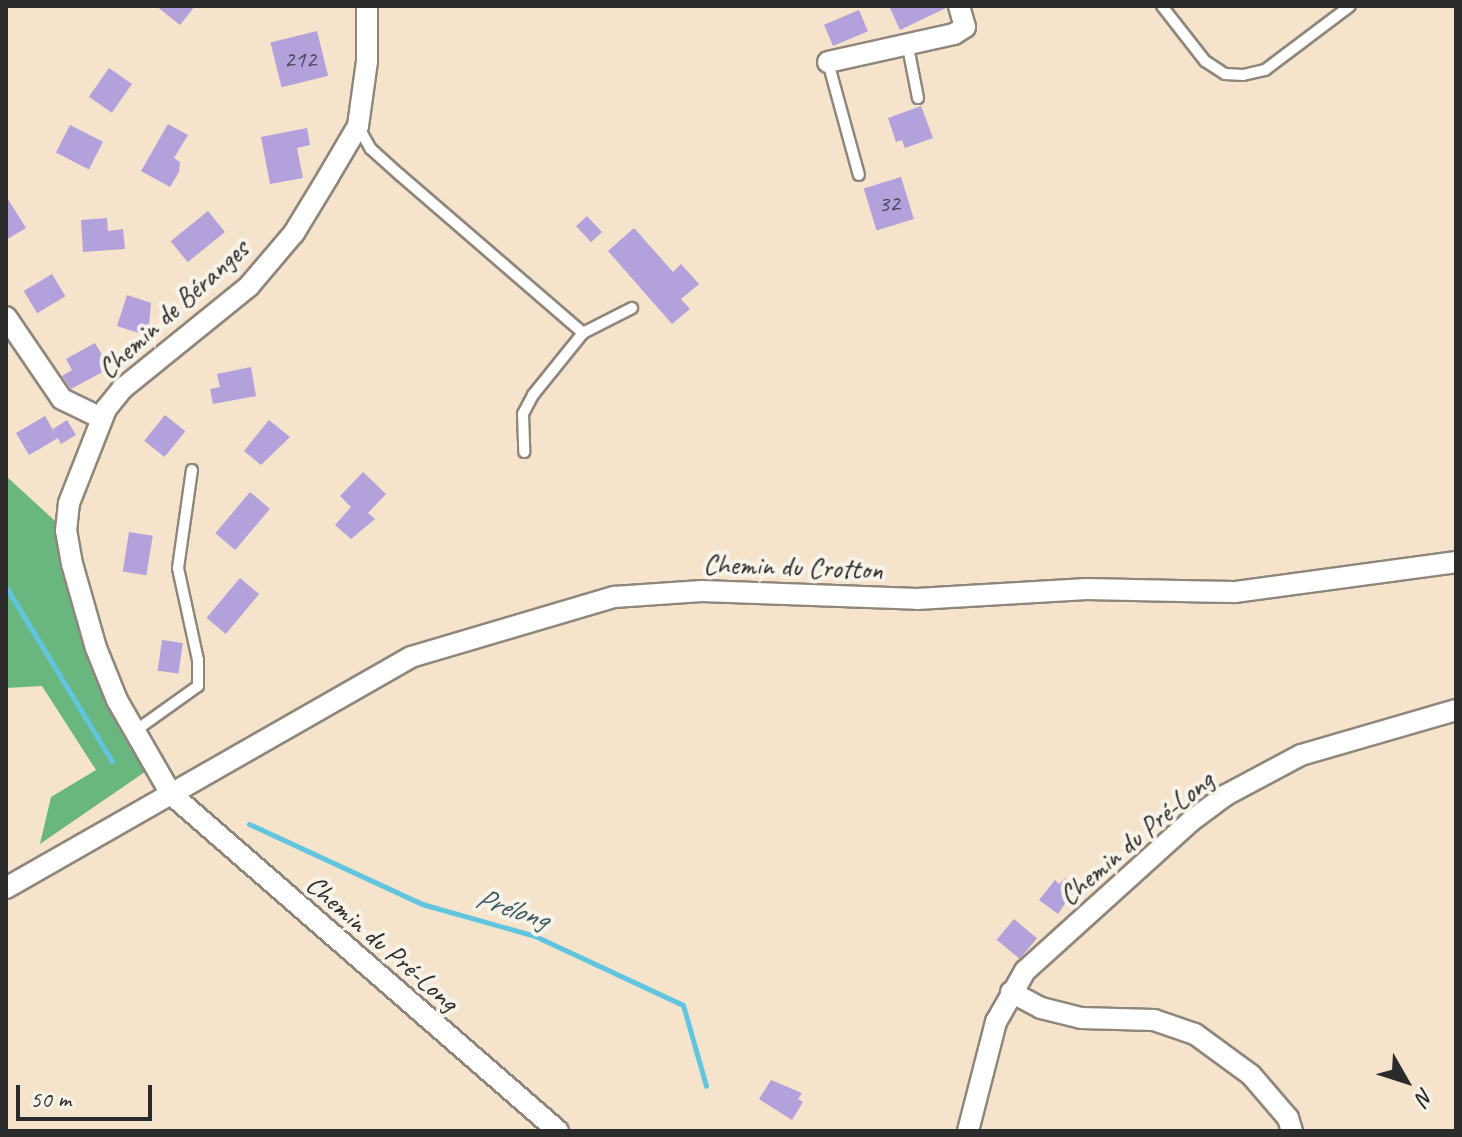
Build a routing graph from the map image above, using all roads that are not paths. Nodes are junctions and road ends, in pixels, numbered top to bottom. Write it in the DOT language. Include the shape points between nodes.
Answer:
graph roads {
  1 [pos="367,6"];
  2 [pos="959,6"];
  3 [pos="1162,6"];
  4 [pos="1350,6"];
  5 [pos="908,47"];
  6 [pos="828,62"];
  7 [pos="918,98"];
  8 [pos="358,126"];
  9 [pos="859,175"];
  10 [pos="632,308"];
  11 [pos="6,317"];
  12 [pos="583,333"];
  13 [pos="101,418"];
  14 [pos="524,452"];
  15 [pos="192,470"];
  16 [pos="1456,562"];
  17 [pos="1456,710"];
  18 [pos="135,731"];
  19 [pos="171,794"];
  20 [pos="6,888"];
  21 [pos="1011,992"];
  22 [pos="558,1131"];
  23 [pos="968,1131"];
  24 [pos="1292,1131"];
  1 -- 8 [label="street, Chemin de Béranges" via="367,61"];
  2 -- 5 [label="street" via="965,27"];
  3 -- 4 [label="lane" via="1205,61 1225,74 1243,75 1265,70"];
  5 -- 6 [label="street"];
  5 -- 7 [label="lane"];
  6 -- 9 [label="lane"];
  8 -- 12 [label="lane" via="371,149"];
  8 -- 13 [label="street, Chemin de Béranges" via="294,233 249,286 122,389"];
  10 -- 12 [label="lane"];
  11 -- 13 [label="street" via="62,399"];
  12 -- 14 [label="lane" via="523,414"];
  13 -- 18 [label="street, Chemin de Béranges" via="69,503 66,531 96,648"];
  15 -- 18 [label="lane" via="178,568 198,660 198,686"];
  16 -- 19 [label="street, Chemin du Crotton" via="1235,592 1087,589 917,599 702,591 614,597 411,657"];
  17 -- 21 [label="street, Chemin du Pré-Long" via="1301,755 1226,795 1058,940"];
  18 -- 19 [label="street, Chemin de Béranges"];
  19 -- 20 [label="street"];
  19 -- 22 [label="street, Chemin du Pré-Long"];
  21 -- 23 [label="street, Chemin du Pré-Long" via="989,1043"];
  21 -- 24 [label="street" via="1041,1008 1081,1018 1154,1020 1195,1034 1251,1075 1288,1118"];
}
